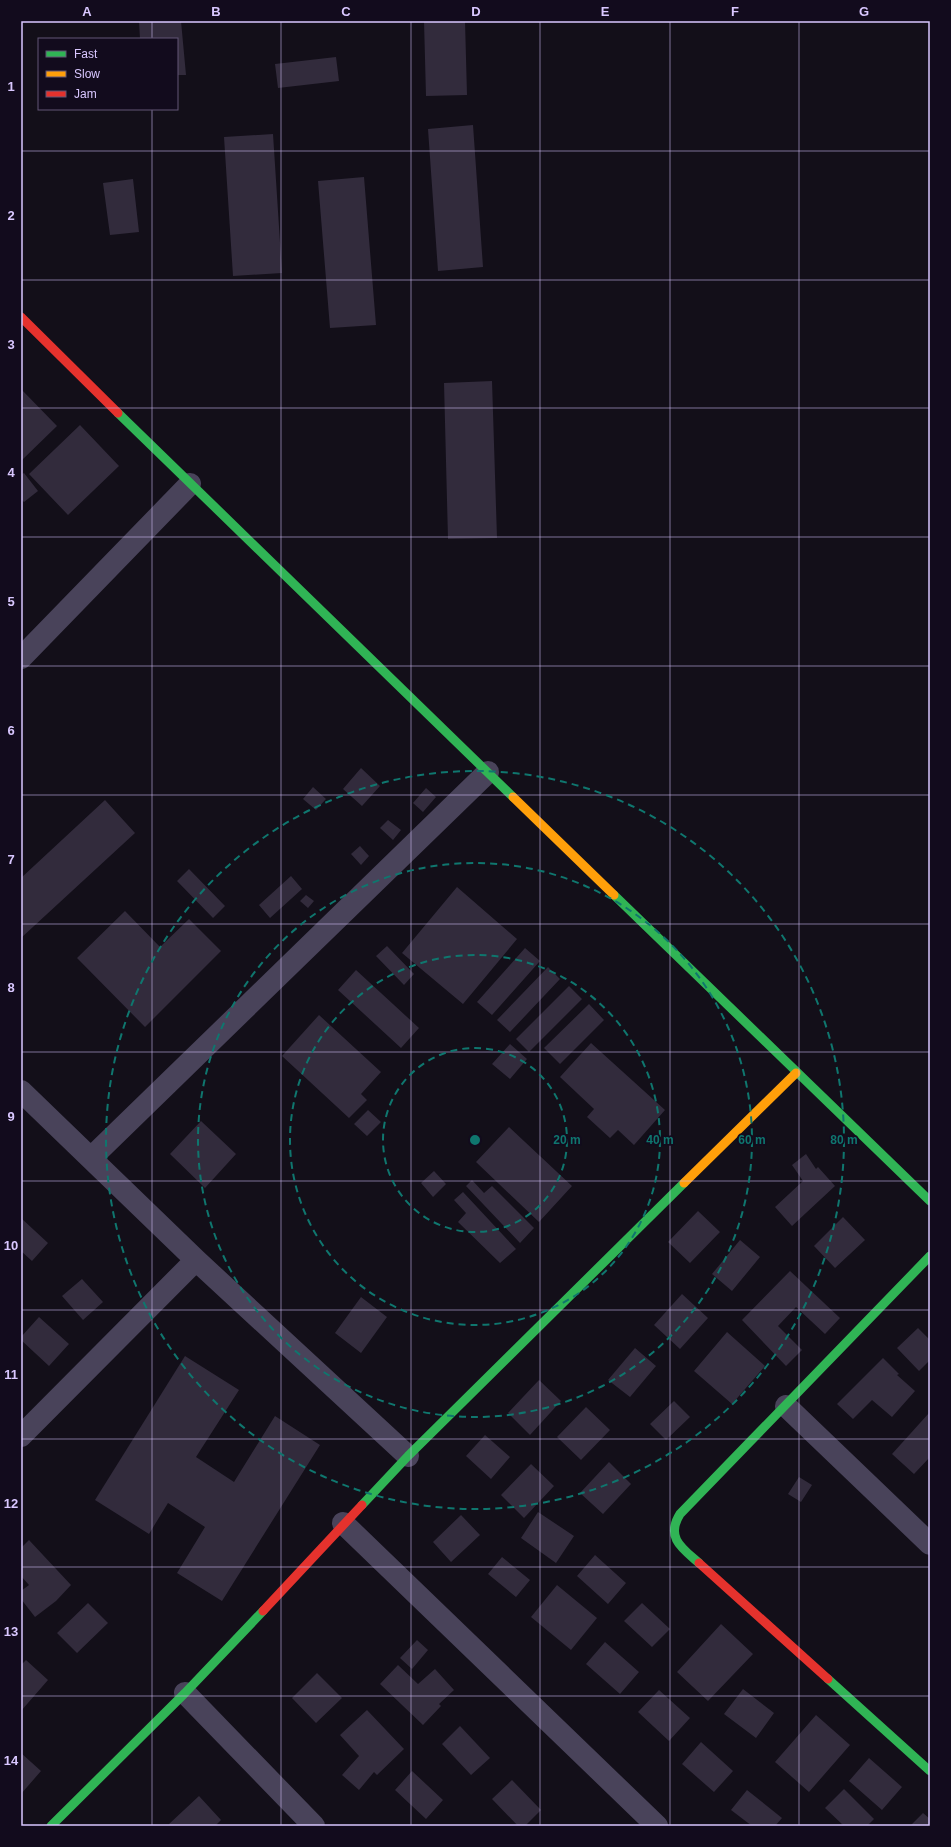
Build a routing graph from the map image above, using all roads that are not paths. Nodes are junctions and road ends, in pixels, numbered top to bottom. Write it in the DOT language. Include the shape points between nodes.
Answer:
graph roads {
  1 [pos="21,317"];
  2 [pos="190,484"];
  3 [pos="21,658"];
  4 [pos="488,772"];
  5 [pos="796,1073"];
  6 [pos="21,1091"];
  7 [pos="91,1158"];
  8 [pos="930,1201"];
  9 [pos="930,1256"];
  10 [pos="196,1260"];
  11 [pos="786,1406"];
  12 [pos="21,1436"];
  13 [pos="408,1456"];
  14 [pos="343,1523"];
  15 [pos="930,1544"];
  16 [pos="185,1694"];
  17 [pos="930,1771"];
  18 [pos="51,1826"];
  19 [pos="314,1826"];
  20 [pos="657,1826"];
  1 -- 2 [label="street"];
  2 -- 3 [label="street"];
  2 -- 4 [label="street"];
  4 -- 5 [label="street"];
  4 -- 7 [label="street"];
  5 -- 8 [label="street"];
  5 -- 13 [label="street"];
  6 -- 7 [label="street"];
  7 -- 10 [label="street"];
  9 -- 11 [label="street"];
  10 -- 12 [label="street"];
  10 -- 13 [label="street"];
  11 -- 15 [label="street"];
  11 -- 17 [label="street" via="680,1514 674,1523 673,1533 679,1545"];
  13 -- 14 [label="street"];
  14 -- 16 [label="street"];
  14 -- 20 [label="street"];
  16 -- 18 [label="street"];
  16 -- 19 [label="street"];
}
